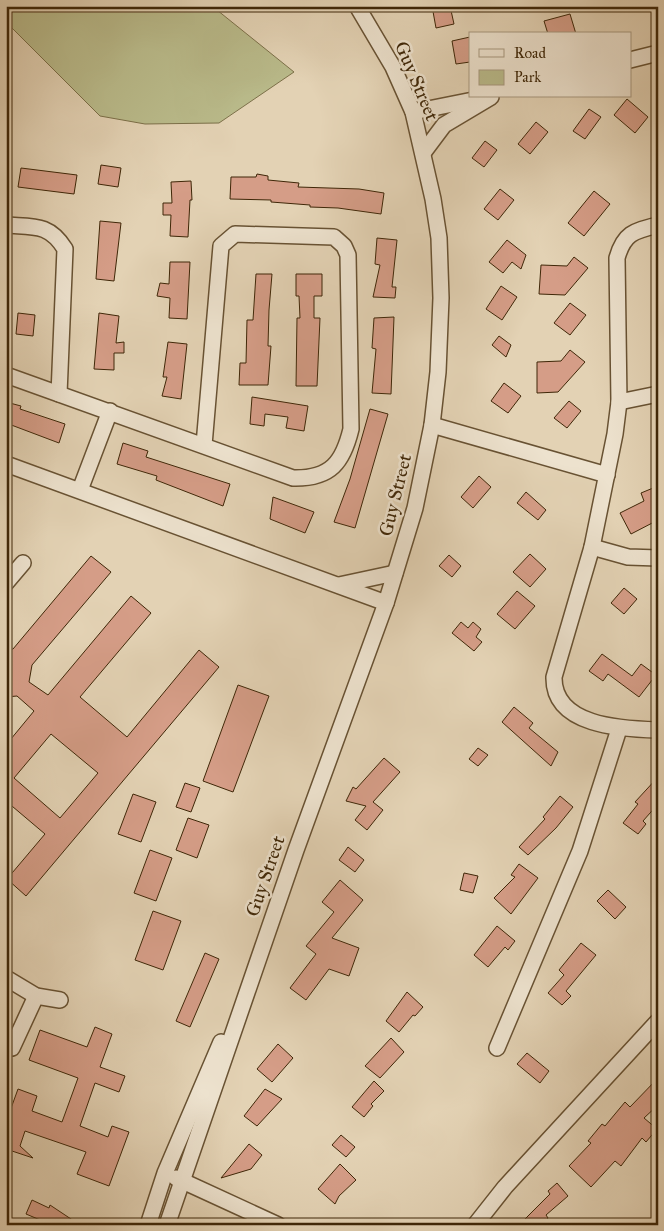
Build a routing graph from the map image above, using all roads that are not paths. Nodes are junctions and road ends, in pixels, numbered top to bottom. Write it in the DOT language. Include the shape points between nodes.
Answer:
graph roads {
  1 [pos="357,6"];
  2 [pos="658,53"];
  3 [pos="632,60"];
  4 [pos="482,98"];
  5 [pos="489,98"];
  6 [pos="413,112"];
  7 [pos="423,153"];
  8 [pos="6,225"];
  9 [pos="658,226"];
  10 [pos="6,375"];
  11 [pos="59,394"];
  12 [pos="658,394"];
  13 [pos="620,402"];
  14 [pos="110,410"];
  15 [pos="432,424"];
  16 [pos="204,445"];
  17 [pos="6,464"];
  18 [pos="607,475"];
  19 [pos="80,490"];
  20 [pos="592,547"];
  21 [pos="658,558"];
  22 [pos="23,563"];
  23 [pos="395,573"];
  24 [pos="6,583"];
  25 [pos="338,585"];
  26 [pos="386,603"];
  27 [pos="619,729"];
  28 [pos="658,730"];
  29 [pos="6,978"];
  30 [pos="248,985"];
  31 [pos="36,996"];
  32 [pos="60,1000"];
  33 [pos="658,1021"];
  34 [pos="12,1048"];
  35 [pos="497,1048"];
  36 [pos="165,1173"];
  37 [pos="184,1181"];
  38 [pos="148,1225"];
  39 [pos="167,1225"];
  40 [pos="278,1225"];
  41 [pos="475,1225"];
  1 -- 6 [label="street, Guy Street" via="393,67"];
  2 -- 3 [label="street"];
  4 -- 6 [label="street"];
  5 -- 7 [label="street" via="444,125"];
  6 -- 7 [label="street, Guy Street"];
  7 -- 15 [label="street, Guy Street" via="439,238 441,298"];
  8 -- 11 [label="street" via="45,228 54,233 65,249"];
  9 -- 13 [label="street" via="630,234 624,240 618,258"];
  10 -- 11 [label="street"];
  11 -- 14 [label="street"];
  12 -- 13 [label="street"];
  13 -- 18 [label="street"];
  14 -- 16 [label="street"];
  14 -- 19 [label="street"];
  15 -- 18 [label="street"];
  15 -- 23 [label="street, Guy Street" via="414,508"];
  16 -- 16 [label="street" via="293,478 319,475 338,464 351,428 349,274 348,255 334,237 235,234 221,246"];
  17 -- 19 [label="street"];
  18 -- 20 [label="street"];
  19 -- 25 [label="street"];
  20 -- 21 [label="street" via="628,557"];
  20 -- 27 [label="street" via="554,677 554,689 560,702 570,711"];
  22 -- 24 [label="street"];
  23 -- 25 [label="street"];
  23 -- 26 [label="street, Guy Street"];
  25 -- 26 [label="street"];
  26 -- 30 [label="street, Guy Street"];
  27 -- 28 [label="street"];
  27 -- 35 [label="street" via="580,851"];
  29 -- 31 [label="street"];
  30 -- 36 [label="street, Guy Street" via="237,1001"];
  30 -- 37 [label="street, Guy Street"];
  31 -- 32 [label="street"];
  31 -- 34 [label="street"];
  33 -- 41 [label="street" via="505,1187"];
  36 -- 37 [label="street"];
  36 -- 38 [label="street, Guy Street"];
  37 -- 39 [label="street, Guy Street"];
  37 -- 40 [label="street"];
}
